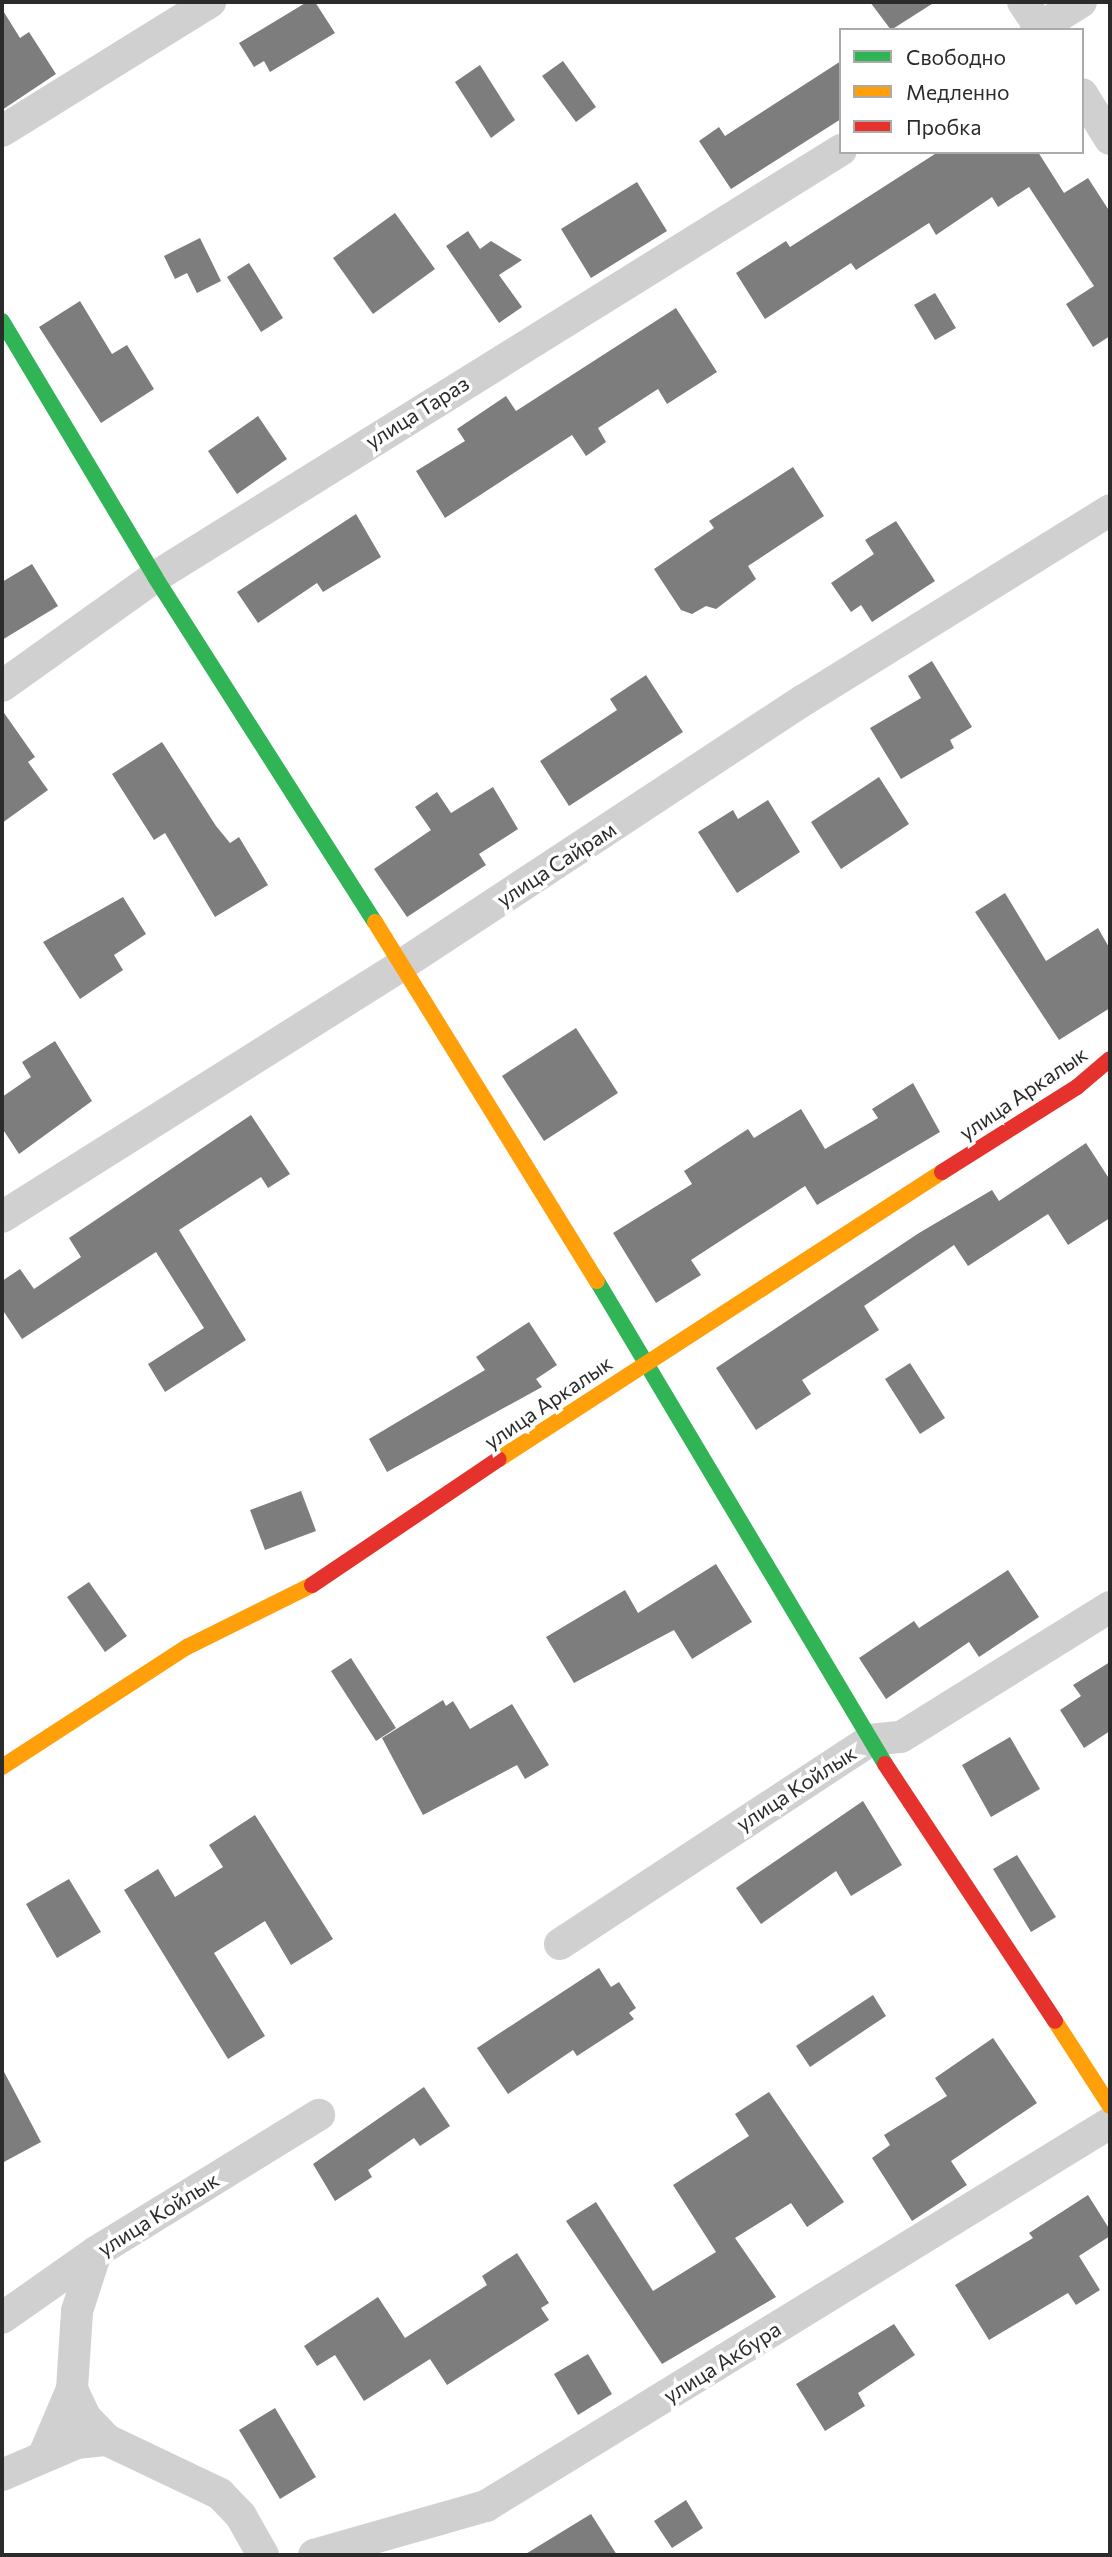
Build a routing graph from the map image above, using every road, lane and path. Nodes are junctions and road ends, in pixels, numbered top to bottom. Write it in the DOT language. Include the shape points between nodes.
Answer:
graph roads {
  1 [pos="210,2"];
  2 [pos="1081,2"];
  3 [pos="1035,22"];
  4 [pos="1084,97"];
  5 [pos="2,131"];
  6 [pos="1110,139"];
  7 [pos="839,151"];
  8 [pos="2,321"];
  9 [pos="1110,510"];
  10 [pos="155,577"];
  11 [pos="2,686"];
  12 [pos="400,966"];
  13 [pos="1110,1059"];
  14 [pos="2,1217"];
  15 [pos="642,1363"];
  16 [pos="1110,1607"];
  17 [pos="870,1740"];
  18 [pos="2,1767"];
  19 [pos="560,1944"];
  20 [pos="1110,2106"];
  21 [pos="319,2115"];
  22 [pos="1110,2123"];
  23 [pos="96,2252"];
  24 [pos="2,2318"];
  25 [pos="72,2389"];
  26 [pos="107,2440"];
  27 [pos="44,2455"];
  28 [pos="2,2474"];
  29 [pos="263,2555"];
  30 [pos="314,2555"];
  1 -- 5 [label="street"];
  2 -- 3 [label="street"];
  4 -- 6 [label="street"];
  7 -- 10 [label="street, улица Тараз"];
  8 -- 10 [label="street"];
  9 -- 12 [label="street, улица Сайрам" via="804,700"];
  10 -- 11 [label="street, улица Тараз"];
  10 -- 12 [label="street"];
  12 -- 14 [label="street, улица Сайрам"];
  12 -- 15 [label="street" via="504,1125"];
  13 -- 15 [label="street, улица Аркалык" via="1065,1095"];
  15 -- 17 [label="street"];
  15 -- 18 [label="street, улица Аркалык" via="286,1602 187,1647"];
  16 -- 17 [label="street, улица Койлык" via="901,1737"];
  17 -- 19 [label="street, улица Койлык"];
  17 -- 20 [label="street"];
  21 -- 23 [label="street, улица Койлык"];
  22 -- 30 [label="street, улица Акбура" via="486,2506"];
  23 -- 24 [label="street, улица Койлык"];
  23 -- 25 [label="street" via="77,2311"];
  25 -- 26 [label="street" via="85,2417"];
  25 -- 27 [label="street"];
  26 -- 27 [label="street" via="77,2443"];
  26 -- 29 [label="street" via="220,2494 241,2516"];
  27 -- 28 [label="street"];
}
